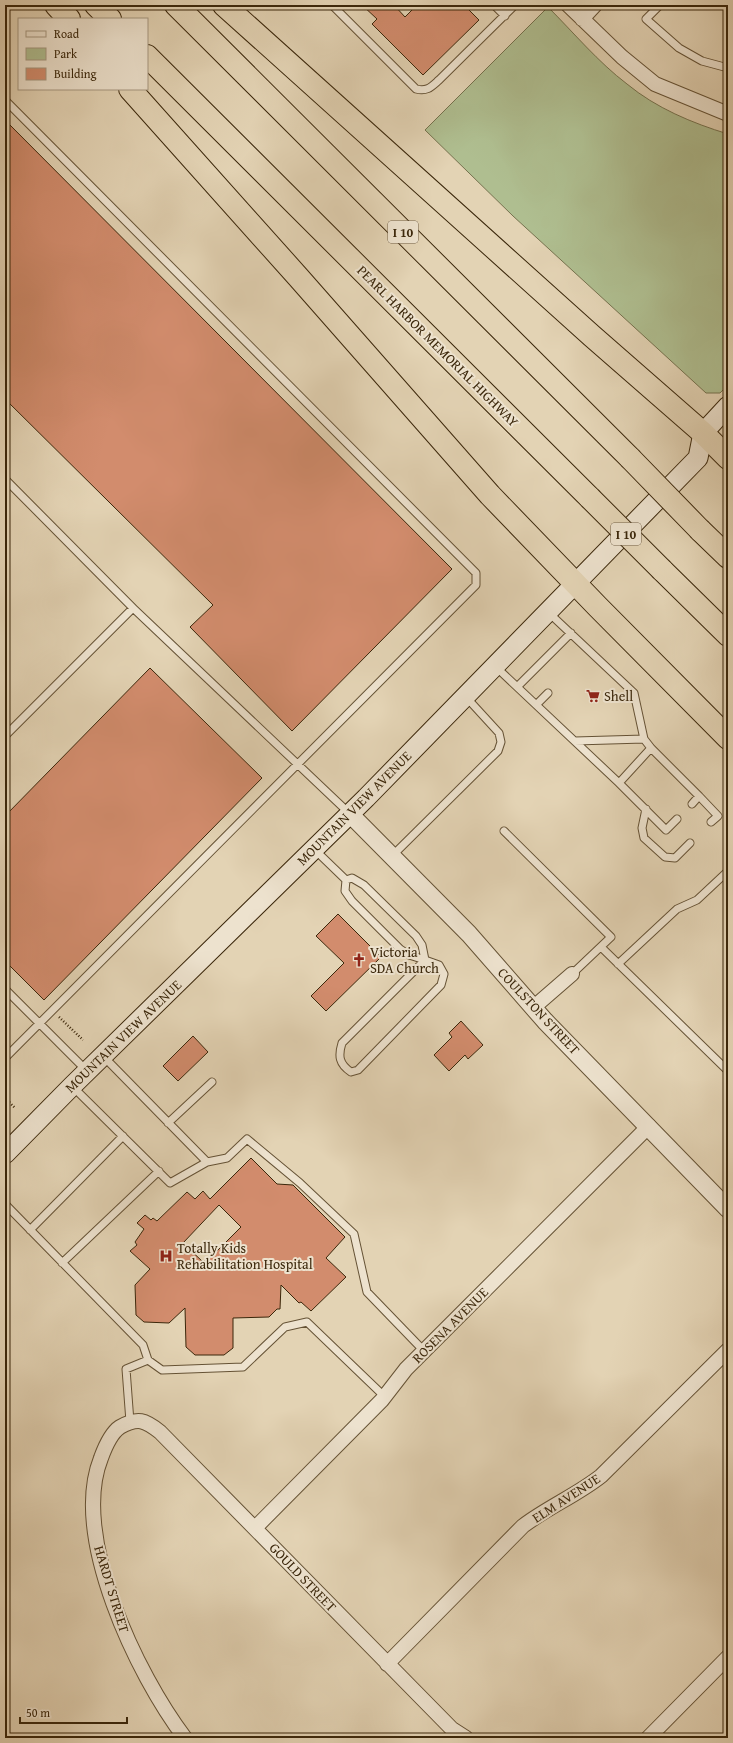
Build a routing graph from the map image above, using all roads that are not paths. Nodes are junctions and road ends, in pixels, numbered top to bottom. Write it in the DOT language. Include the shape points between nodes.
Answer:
graph roads {
  1 [pos="56,5"];
  2 [pos="96,5"];
  3 [pos="176,5"];
  4 [pos="224,5"];
  5 [pos="332,5"];
  6 [pos="494,5"];
  7 [pos="515,5"];
  8 [pos="568,5"];
  9 [pos="595,5"];
  10 [pos="660,5"];
  11 [pos="504,16"];
  12 [pos="68,18"];
  13 [pos="109,18"];
  14 [pos="582,19"];
  15 [pos="148,57"];
  16 [pos="728,68"];
  17 [pos="131,90"];
  18 [pos="5,100"];
  19 [pos="728,114"];
  20 [pos="728,406"];
  21 [pos="703,433"];
  22 [pos="726,453"];
  23 [pos="698,458"];
  24 [pos="5,479"];
  25 [pos="728,557"];
  26 [pos="574,583"];
  27 [pos="133,608"];
  28 [pos="547,611"];
  29 [pos="571,633"];
  30 [pos="728,635"];
  31 [pos="590,650"];
  32 [pos="584,656"];
  33 [pos="494,665"];
  34 [pos="518,686"];
  35 [pos="548,693"];
  36 [pos="464,695"];
  37 [pos="536,704"];
  38 [pos="5,736"];
  39 [pos="728,738"];
  40 [pos="644,740"];
  41 [pos="575,741"];
  42 [pos="651,748"];
  43 [pos="297,765"];
  44 [pos="619,783"];
  45 [pos="699,796"];
  46 [pos="692,804"];
  47 [pos="646,809"];
  48 [pos="350,814"];
  49 [pos="676,819"];
  50 [pos="711,822"];
  51 [pos="504,831"];
  52 [pos="690,843"];
  53 [pos="314,849"];
  54 [pos="392,856"];
  55 [pos="728,871"];
  56 [pos="346,880"];
  57 [pos="600,947"];
  58 [pos="425,960"];
  59 [pos="618,964"];
  60 [pos="572,974"];
  61 [pos="5,989"];
  62 [pos="534,1007"];
  63 [pos="39,1023"];
  64 [pos="102,1056"];
  65 [pos="5,1058"];
  66 [pos="87,1071"];
  67 [pos="728,1071"];
  68 [pos="212,1082"];
  69 [pos="72,1086"];
  70 [pos="168,1123"];
  71 [pos="649,1126"];
  72 [pos="123,1136"];
  73 [pos="5,1154"];
  74 [pos="207,1162"];
  75 [pos="159,1171"];
  76 [pos="725,1201"];
  77 [pos="5,1204"];
  78 [pos="30,1230"];
  79 [pos="62,1264"];
  80 [pos="728,1350"];
  81 [pos="424,1351"];
  82 [pos="148,1360"];
  83 [pos="385,1397"];
  84 [pos="134,1421"];
  85 [pos="255,1528"];
  86 [pos="728,1657"];
  87 [pos="387,1664"];
  88 [pos="185,1738"];
  89 [pos="466,1738"];
  90 [pos="648,1738"];
  1 -- 12 [label="highway"];
  2 -- 13 [label="highway"];
  3 -- 25 [label="highway, I 10, bridge"];
  4 -- 21 [label="highway"];
  5 -- 11 [label="lane" via="416,89 423,91 428,90 439,80"];
  6 -- 11 [label="lane"];
  7 -- 11 [label="lane"];
  8 -- 14 [label="street"];
  9 -- 14 [label="street"];
  10 -- 16 [label="lane" via="646,19 685,51 702,61"];
  14 -- 19 [label="street" via="655,84"];
  15 -- 30 [label="highway, PEARL HARBOR MEMORIAL HIGHWAY / I 10, bridge"];
  17 -- 26 [label="highway" via="490,495"];
  18 -- 43 [label="lane" via="476,572 476,584"];
  20 -- 21 [label="main road"];
  21 -- 22 [label="highway"];
  21 -- 23 [label="main road"];
  22 -- 23 [label="main road"];
  23 -- 26 [label="main road, MOUNTAIN VIEW AVENUE"];
  24 -- 27 [label="lane"];
  26 -- 28 [label="main road, MOUNTAIN VIEW AVENUE"];
  26 -- 39 [label="highway"];
  27 -- 38 [label="lane"];
  27 -- 43 [label="lane"];
  28 -- 29 [label="lane"];
  28 -- 33 [label="main road, MOUNTAIN VIEW AVENUE"];
  29 -- 31 [label="lane"];
  29 -- 34 [label="lane"];
  31 -- 32 [label="lane"];
  31 -- 40 [label="lane" via="634,693"];
  33 -- 34 [label="lane"];
  33 -- 36 [label="main road, MOUNTAIN VIEW AVENUE"];
  34 -- 37 [label="lane"];
  35 -- 37 [label="lane"];
  36 -- 48 [label="main road, MOUNTAIN VIEW AVENUE"];
  36 -- 54 [label="lane" via="499,733 501,742 498,751"];
  37 -- 41 [label="lane"];
  40 -- 41 [label="lane"];
  40 -- 42 [label="lane"];
  41 -- 44 [label="lane"];
  42 -- 44 [label="lane"];
  42 -- 45 [label="lane"];
  43 -- 48 [label="lane"];
  43 -- 63 [label="lane"];
  44 -- 47 [label="lane"];
  45 -- 46 [label="lane"];
  45 -- 50 [label="lane" via="718,816"];
  47 -- 49 [label="lane" via="666,830"];
  47 -- 52 [label="lane" via="642,828 644,838 665,857 675,858"];
  48 -- 53 [label="main road, MOUNTAIN VIEW AVENUE"];
  48 -- 54 [label="street, COULSTON STREET"];
  51 -- 57 [label="lane" via="611,937"];
  53 -- 56 [label="lane"];
  53 -- 64 [label="main road, MOUNTAIN VIEW AVENUE"];
  54 -- 62 [label="street, COULSTON STREET" via="469,934"];
  55 -- 59 [label="lane" via="697,900 677,909"];
  56 -- 58 [label="lane" via="345,891 352,901 400,949"];
  56 -- 58 [label="lane" via="352,878 359,881 416,936 422,945"];
  57 -- 59 [label="lane"];
  57 -- 60 [label="lane"];
  58 -- 58 [label="lane" via="342,1043 339,1059 343,1067 351,1072 358,1070 441,985 444,974 439,965"];
  59 -- 67 [label="lane"];
  60 -- 62 [label="street"];
  61 -- 63 [label="lane"];
  62 -- 71 [label="street, COULSTON STREET"];
  63 -- 65 [label="lane"];
  63 -- 66 [label="lane"];
  64 -- 66 [label="main road, MOUNTAIN VIEW AVENUE"];
  64 -- 70 [label="lane"];
  66 -- 69 [label="main road, MOUNTAIN VIEW AVENUE"];
  68 -- 70 [label="lane"];
  69 -- 72 [label="lane"];
  69 -- 73 [label="main road, MOUNTAIN VIEW AVENUE"];
  70 -- 74 [label="lane"];
  71 -- 76 [label="street, COULSTON STREET"];
  71 -- 81 [label="street, ROSENA AVENUE"];
  72 -- 75 [label="lane"];
  72 -- 78 [label="lane"];
  74 -- 75 [label="lane" via="170,1183"];
  74 -- 81 [label="lane" via="227,1158 247,1139 300,1183 354,1234 367,1292"];
  75 -- 79 [label="lane"];
  77 -- 78 [label="lane"];
  78 -- 79 [label="lane"];
  79 -- 82 [label="lane" via="143,1345"];
  80 -- 87 [label="street, ELM AVENUE" via="602,1476 583,1490 538,1514 524,1526"];
  81 -- 83 [label="street, ROSENA AVENUE" via="406,1369"];
  82 -- 83 [label="lane" via="162,1370 242,1367 285,1327 307,1322"];
  82 -- 84 [label="lane" via="126,1369"];
  83 -- 85 [label="street, ROSENA AVENUE"];
  84 -- 85 [label="street, GOULD STREET" via="149,1423 160,1432"];
  84 -- 88 [label="street, HARDT STREET" via="117,1429 95,1472 93,1504 96,1536 103,1568 127,1639 141,1670"];
  85 -- 87 [label="street, GOULD STREET"];
  86 -- 90 [label="street"];
  87 -- 89 [label="street, GOULD STREET" via="452,1729"];
}
